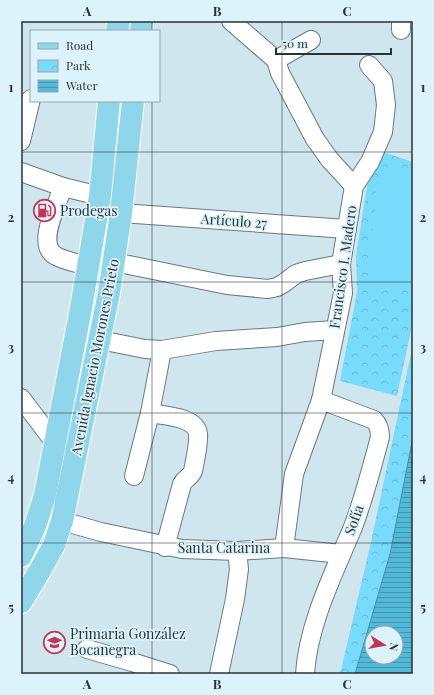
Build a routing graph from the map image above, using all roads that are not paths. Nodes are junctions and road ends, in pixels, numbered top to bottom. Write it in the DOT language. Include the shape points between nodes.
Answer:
graph roads {
  1 [pos="231,21"];
  2 [pos="311,40"];
  3 [pos="276,60"];
  4 [pos="370,65"];
  5 [pos="30,102"];
  6 [pos="108,102"];
  7 [pos="133,102"];
  8 [pos="21,141"];
  9 [pos="21,172"];
  10 [pos="354,186"];
  11 [pos="63,187"];
  12 [pos="100,196"];
  13 [pos="121,213"];
  14 [pos="347,229"];
  15 [pos="114,262"];
  16 [pos="341,264"];
  17 [pos="88,266"];
  18 [pos="335,330"];
  19 [pos="100,340"];
  20 [pos="162,350"];
  21 [pos="21,398"];
  22 [pos="321,400"];
  23 [pos="150,413"];
  24 [pos="55,443"];
  25 [pos="134,476"];
  26 [pos="62,521"];
  27 [pos="165,547"];
  28 [pos="284,548"];
  29 [pos="237,551"];
  30 [pos="342,554"];
  31 [pos="21,556"];
  32 [pos="21,602"];
  33 [pos="87,649"];
  34 [pos="170,674"];
  35 [pos="219,674"];
  36 [pos="305,674"];
  1 -- 3 [label="street"];
  2 -- 3 [label="street"];
  3 -- 10 [label="street" via="283,79 315,139"];
  4 -- 10 [label="street, Francisco I. Madero" via="383,81 386,112 379,143"];
  5 -- 8 [label="street"];
  6 -- 12 [label="main road, Avenida Ignacio Morones Prieto"];
  7 -- 13 [label="main road, Avenida Ignacio Morones Prieto"];
  9 -- 11 [label="street"];
  10 -- 14 [label="street, Francisco I. Madero"];
  11 -- 12 [label="street"];
  11 -- 17 [label="street" via="47,233 47,245 55,256"];
  12 -- 17 [label="main road, Avenida Ignacio Morones Prieto"];
  13 -- 14 [label="street, Artículo 27"];
  13 -- 15 [label="main road, Avenida Ignacio Morones Prieto"];
  14 -- 16 [label="street, Francisco I. Madero"];
  15 -- 16 [label="street" via="227,285 268,289 277,287 296,274"];
  15 -- 19 [label="main road, Avenida Ignacio Morones Prieto"];
  16 -- 18 [label="street, Francisco I. Madero" via="342,293"];
  17 -- 24 [label="main road, Avenida Ignacio Morones Prieto"];
  18 -- 20 [label="street" via="216,341"];
  18 -- 22 [label="street, Francisco I. Madero"];
  19 -- 20 [label="street"];
  19 -- 26 [label="main road, Avenida Ignacio Morones Prieto"];
  20 -- 23 [label="street"];
  21 -- 24 [label="street"];
  22 -- 28 [label="street, Francisco I. Madero" via="294,474"];
  22 -- 30 [label="street, Sofía" via="374,420 380,430 368,480"];
  23 -- 25 [label="street"];
  23 -- 27 [label="street" via="186,420 192,423 198,434 192,475 182,484"];
  24 -- 31 [label="main road, Avenida Ignacio Morones Prieto" via="45,495 35,526"];
  26 -- 27 [label="street, Santa Catarina"];
  26 -- 32 [label="main road, Avenida Ignacio Morones Prieto" via="54,545"];
  27 -- 29 [label="street, Santa Catarina"];
  28 -- 29 [label="street, Santa Catarina"];
  28 -- 30 [label="street, Santa Catarina"];
  29 -- 35 [label="street" via="239,569 235,599"];
  30 -- 36 [label="street, Sofía" via="323,600"];
  33 -- 34 [label="street"];
}
